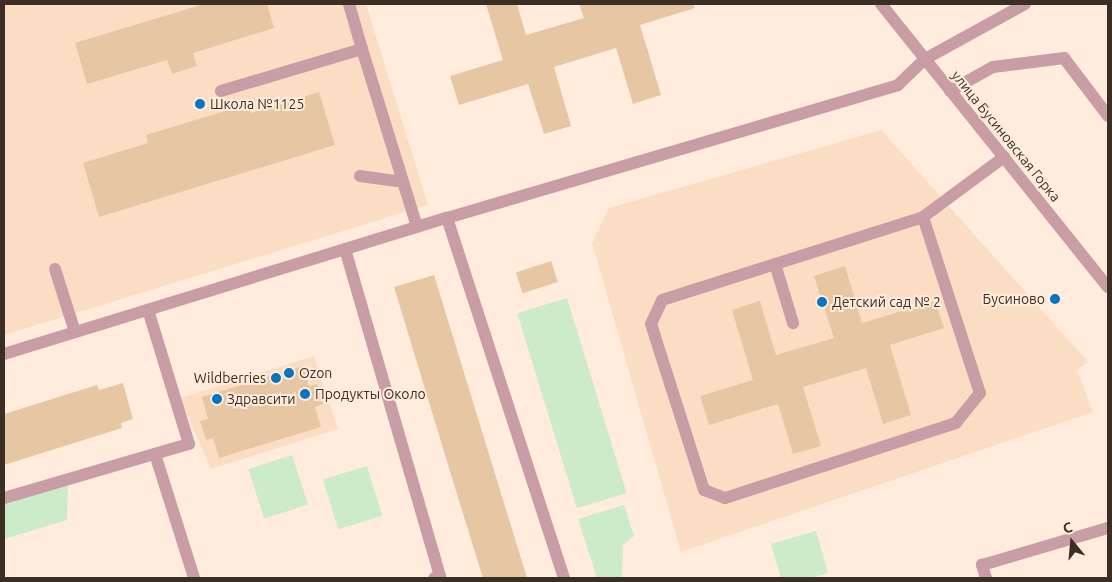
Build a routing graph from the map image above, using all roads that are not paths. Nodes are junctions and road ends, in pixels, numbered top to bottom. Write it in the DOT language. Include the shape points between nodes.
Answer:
graph roads {
  1 [pos="349,4"];
  2 [pos="881,4"];
  3 [pos="1025,4"];
  4 [pos="362,49"];
  5 [pos="925,59"];
  6 [pos="220,91"];
  7 [pos="950,91"];
  8 [pos="1108,116"];
  9 [pos="1004,158"];
  10 [pos="360,176"];
  11 [pos="403,182"];
  12 [pos="923,217"];
  13 [pos="448,218"];
  14 [pos="417,227"];
  15 [pos="345,249"];
  16 [pos="775,264"];
  17 [pos="55,269"];
  18 [pos="1108,287"];
  19 [pos="148,310"];
  20 [pos="793,323"];
  21 [pos="75,332"];
  22 [pos="4,354"];
  23 [pos="156,454"];
  24 [pos="4,498"];
  25 [pos="1108,528"];
  26 [pos="194,578"];
  27 [pos="434,578"];
  28 [pos="564,578"];
  29 [pos="986,578"];
  1 -- 4 [label="street"];
  2 -- 5 [label="street, улица Бусиновская Горка"];
  3 -- 5 [label="street"];
  4 -- 6 [label="street"];
  4 -- 11 [label="street"];
  5 -- 7 [label="street, улица Бусиновская Горка"];
  5 -- 13 [label="street" via="898,85"];
  7 -- 8 [label="street" via="993,67 1064,58"];
  7 -- 9 [label="street, улица Бусиновская Горка"];
  9 -- 12 [label="street"];
  9 -- 18 [label="street, улица Бусиновская Горка"];
  10 -- 11 [label="street"];
  11 -- 14 [label="street"];
  12 -- 16 [label="street"];
  12 -- 16 [label="street" via="980,393 956,423 725,498 704,490 651,324 662,300"];
  13 -- 14 [label="street"];
  13 -- 28 [label="street"];
  14 -- 15 [label="street"];
  15 -- 19 [label="street"];
  15 -- 27 [label="street" via="440,576"];
  16 -- 20 [label="street"];
  17 -- 21 [label="street"];
  19 -- 21 [label="street"];
  19 -- 23 [label="street" via="189,444"];
  21 -- 22 [label="street"];
  23 -- 24 [label="street"];
  23 -- 26 [label="street"];
  25 -- 29 [label="street" via="982,565"];
}
